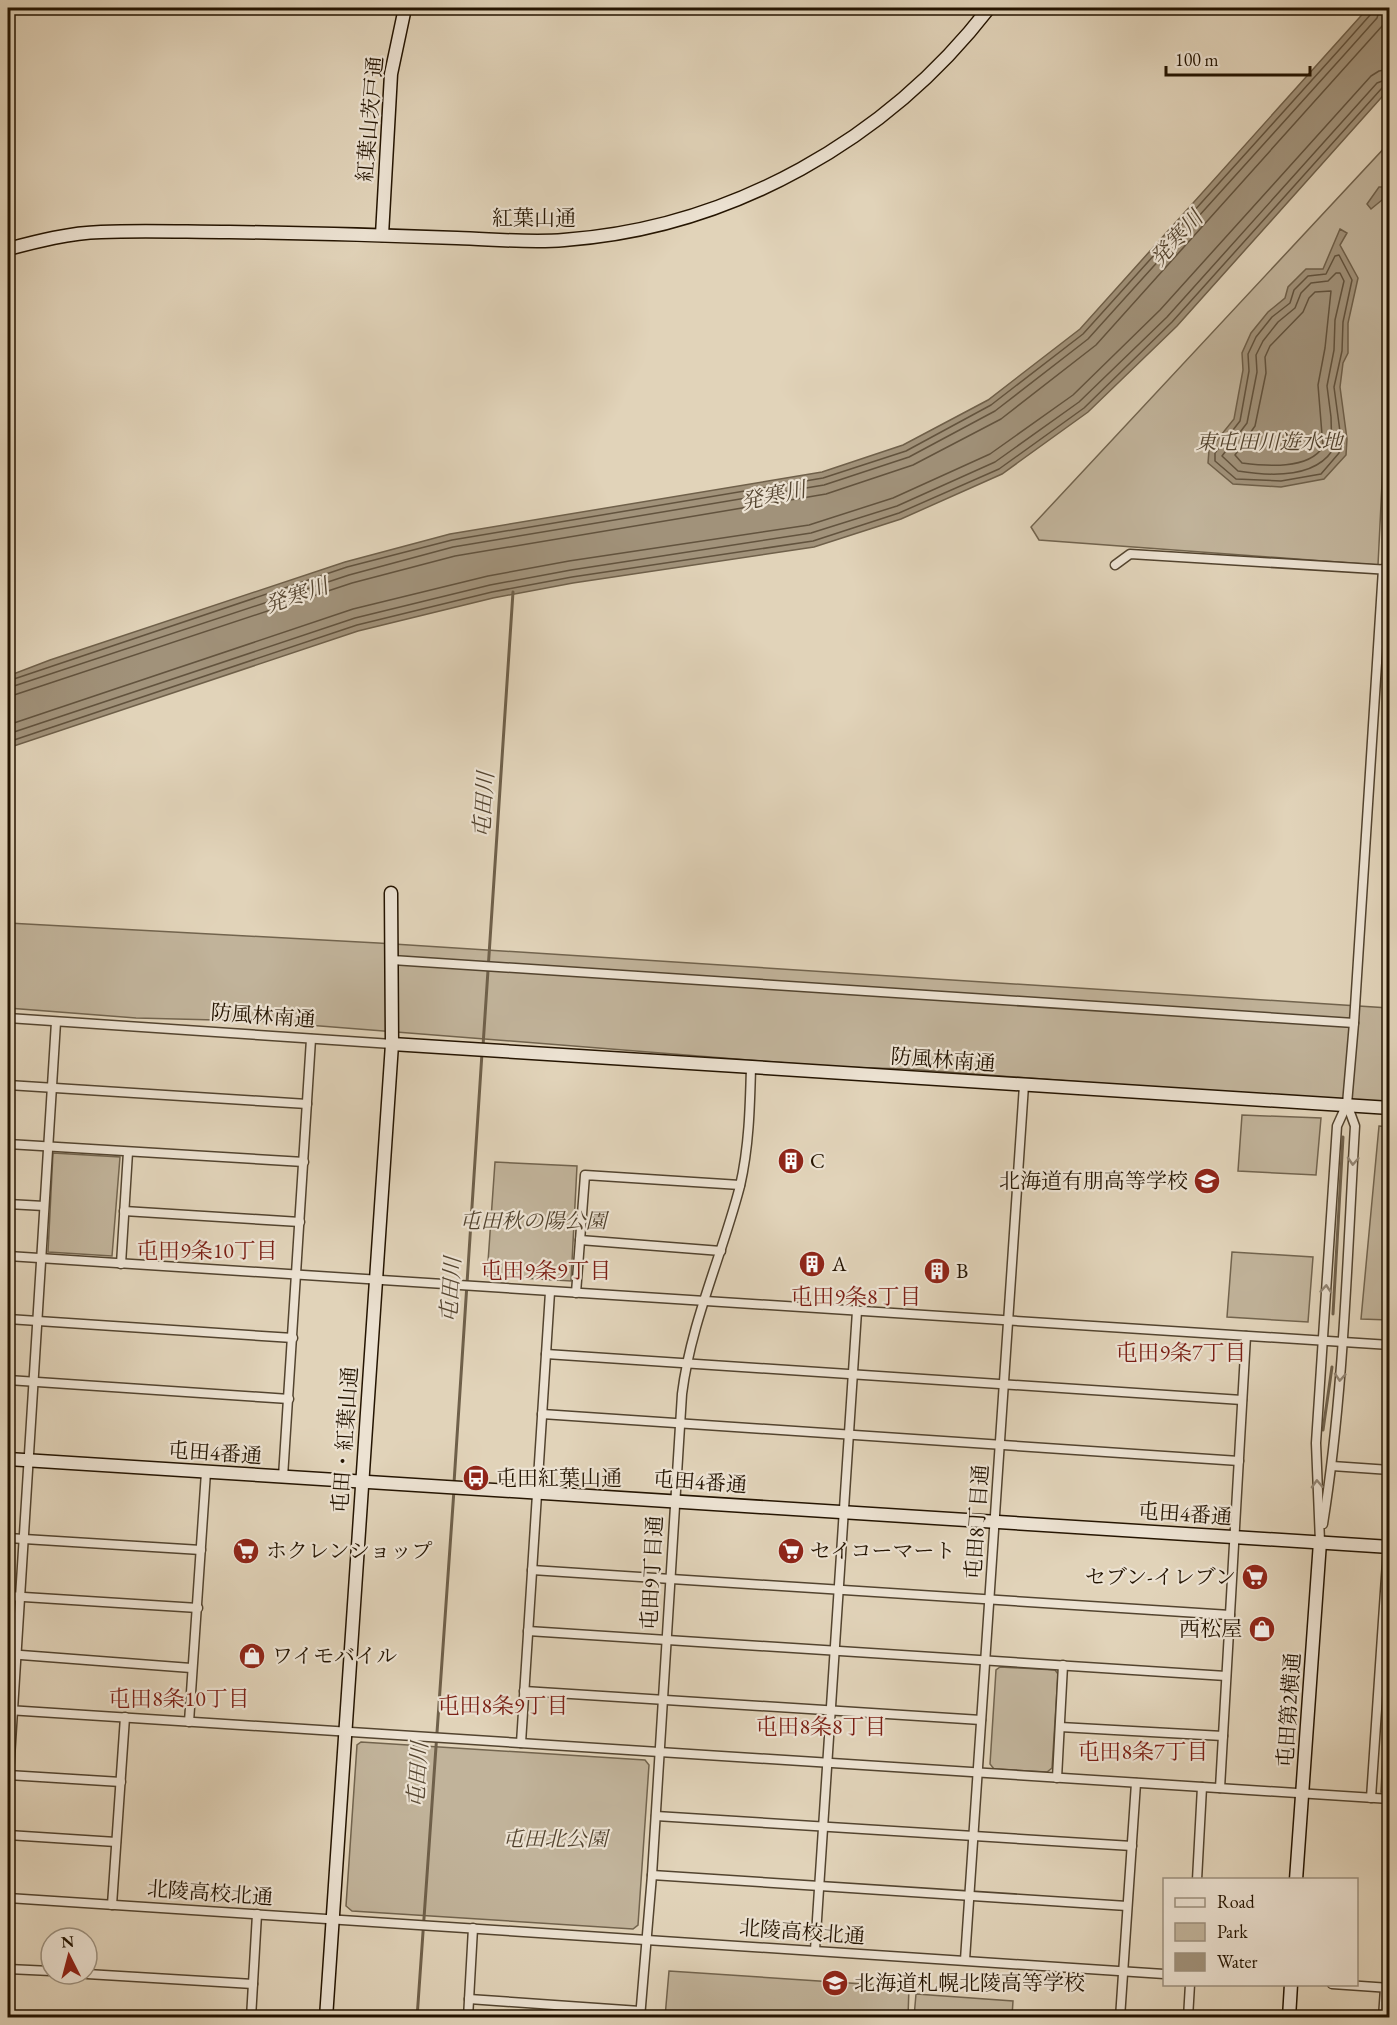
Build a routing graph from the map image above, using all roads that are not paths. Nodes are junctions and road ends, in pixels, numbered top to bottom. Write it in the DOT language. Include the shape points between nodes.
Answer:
graph roads {
  1 [pos="405,8"];
  2 [pos="989,8"];
  3 [pos="382,236"];
  4 [pos="8,249"];
  5 [pos="1115,565"];
  6 [pos="1386,570"];
  7 [pos="391,894"];
  8 [pos="392,960"];
  9 [pos="8,1017"];
  10 [pos="56,1022"];
  11 [pos="1354,1023"];
  12 [pos="311,1039"];
  13 [pos="393,1044"];
  14 [pos="751,1067"];
  15 [pos="8,1085"];
  16 [pos="1024,1085"];
  17 [pos="52,1088"];
  18 [pos="307,1104"];
  19 [pos="1347,1104"];
  20 [pos="1389,1108"];
  21 [pos="8,1144"];
  22 [pos="48,1147"];
  23 [pos="128,1152"];
  24 [pos="304,1162"];
  25 [pos="740,1185"];
  26 [pos="8,1204"];
  27 [pos="45,1206"];
  28 [pos="124,1211"];
  29 [pos="300,1222"];
  30 [pos="580,1240"];
  31 [pos="721,1251"];
  32 [pos="8,1256"];
  33 [pos="41,1258"];
  34 [pos="121,1264"];
  35 [pos="297,1276"];
  36 [pos="375,1281"];
  37 [pos="550,1292"];
  38 [pos="576,1293"];
  39 [pos="702,1301"];
  40 [pos="857,1311"];
  41 [pos="8,1319"];
  42 [pos="1009,1320"];
  43 [pos="38,1321"];
  44 [pos="1246,1336"];
  45 [pos="293,1338"];
  46 [pos="1323,1341"];
  47 [pos="1343,1342"];
  48 [pos="1389,1345"];
  49 [pos="546,1354"];
  50 [pos="686,1364"];
  51 [pos="853,1375"];
  52 [pos="8,1380"];
  53 [pos="34,1382"];
  54 [pos="1003,1384"];
  55 [pos="289,1399"];
  56 [pos="1242,1400"];
  57 [pos="542,1414"];
  58 [pos="679,1425"];
  59 [pos="849,1436"];
  60 [pos="1000,1446"];
  61 [pos="8,1459"];
  62 [pos="29,1461"];
  63 [pos="1239,1461"];
  64 [pos="1332,1466"];
  65 [pos="1389,1470"];
  66 [pos="206,1472"];
  67 [pos="283,1477"];
  68 [pos="363,1482"];
  69 [pos="537,1493"];
  70 [pos="675,1500"];
  71 [pos="844,1511"];
  72 [pos="995,1521"];
  73 [pos="1234,1536"];
  74 [pos="8,1538"];
  75 [pos="24,1539"];
  76 [pos="1320,1542"];
  77 [pos="1389,1547"];
  78 [pos="201,1550"];
  79 [pos="532,1570"];
  80 [pos="671,1579"];
  81 [pos="839,1590"];
  82 [pos="8,1596"];
  83 [pos="20,1597"];
  84 [pos="990,1600"];
  85 [pos="198,1608"];
  86 [pos="1230,1615"];
  87 [pos="528,1631"];
  88 [pos="667,1639"];
  89 [pos="834,1650"];
  90 [pos="12,1654"];
  91 [pos="986,1659"];
  92 [pos="1063,1665"];
  93 [pos="191,1668"];
  94 [pos="1226,1676"];
  95 [pos="524,1691"];
  96 [pos="663,1701"];
  97 [pos="10,1710"];
  98 [pos="830,1711"];
  99 [pos="125,1717"];
  100 [pos="981,1720"];
  101 [pos="189,1722"];
  102 [pos="1060,1727"];
  103 [pos="345,1731"];
  104 [pos="1223,1737"];
  105 [pos="521,1743"];
  106 [pos="660,1752"];
  107 [pos="827,1763"];
  108 [pos="978,1772"];
  109 [pos="8,1775"];
  110 [pos="1057,1778"];
  111 [pos="121,1782"];
  112 [pos="1136,1783"];
  113 [pos="1202,1787"];
  114 [pos="1220,1788"];
  115 [pos="8,1790"];
  116 [pos="1303,1793"];
  117 [pos="1371,1798"];
  118 [pos="1389,1799"];
  119 [pos="656,1816"];
  120 [pos="823,1826"];
  121 [pos="8,1835"];
  122 [pos="974,1836"];
  123 [pos="116,1842"];
  124 [pos="1132,1846"];
  125 [pos="652,1875"];
  126 [pos="1197,1878"];
  127 [pos="1296,1878"];
  128 [pos="819,1885"];
  129 [pos="969,1895"];
  130 [pos="8,1898"];
  131 [pos="112,1905"];
  132 [pos="1127,1906"];
  133 [pos="257,1914"];
  134 [pos="333,1919"];
  135 [pos="473,1928"];
  136 [pos="647,1939"];
  137 [pos="815,1950"];
  138 [pos="965,1960"];
  139 [pos="8,1969"];
  140 [pos="39,1970"];
  141 [pos="1122,1971"];
  142 [pos="1163,1974"];
  143 [pos="99,1975"];
  144 [pos="253,1984"];
  145 [pos="1190,1986"];
  146 [pos="1291,1986"];
  147 [pos="1358,1986"];
  148 [pos="1387,1988"];
  149 [pos="469,1999"];
  150 [pos="640,2014"];
  151 [pos="251,2018"];
  152 [pos="326,2018"];
  153 [pos="468,2018"];
  154 [pos="1120,2018"];
  155 [pos="1188,2018"];
  156 [pos="1288,2018"];
  157 [pos="1383,2018"];
  1 -- 3 [label="street, 紅葉山茨戸通" via="391,74"];
  2 -- 3 [label="street, 紅葉山通" via="960,45 904,99 840,146 777,182 731,202 611,235 561,240"];
  3 -- 4 [label="street, 紅葉山通" via="100,232 48,238"];
  5 -- 6 [label="street" via="1130,554"];
  6 -- 11 [label="street"];
  7 -- 8 [label="street, 屯田・紅葉山通"];
  8 -- 11 [label="street"];
  8 -- 13 [label="street, 屯田・紅葉山通"];
  9 -- 10 [label="street, 防風林南通"];
  10 -- 12 [label="street, 防風林南通"];
  10 -- 17 [label="street"];
  11 -- 19 [label="street"];
  12 -- 13 [label="street, 防風林南通"];
  12 -- 18 [label="street"];
  13 -- 14 [label="street, 防風林南通"];
  13 -- 36 [label="street, 屯田・紅葉山通"];
  14 -- 16 [label="street, 防風林南通"];
  14 -- 25 [label="street, 屯田9丁目通" via="750,1119"];
  15 -- 17 [label="street"];
  16 -- 19 [label="street, 防風林南通"];
  16 -- 42 [label="street, 屯田8丁目通"];
  17 -- 18 [label="street"];
  17 -- 22 [label="street"];
  18 -- 24 [label="street"];
  19 -- 20 [label="street, 防風林南通"];
  46 -- 19 [label="street, one-way" via="1337,1126"];
  19 -- 47 [label="street, one-way" via="1355,1126"];
  21 -- 22 [label="street"];
  22 -- 23 [label="street"];
  22 -- 27 [label="street"];
  23 -- 24 [label="street"];
  23 -- 28 [label="street"];
  24 -- 29 [label="street"];
  25 -- 30 [label="street" via="585,1175"];
  25 -- 31 [label="street, 屯田9丁目通"];
  26 -- 27 [label="street"];
  27 -- 33 [label="street"];
  28 -- 29 [label="street"];
  28 -- 34 [label="street"];
  29 -- 35 [label="street"];
  30 -- 31 [label="street"];
  30 -- 38 [label="street"];
  31 -- 39 [label="street, 屯田9丁目通"];
  32 -- 33 [label="street"];
  33 -- 34 [label="street"];
  33 -- 43 [label="street"];
  34 -- 35 [label="street"];
  35 -- 36 [label="street"];
  35 -- 45 [label="street"];
  36 -- 37 [label="street"];
  36 -- 68 [label="street, 屯田・紅葉山通"];
  37 -- 38 [label="street"];
  37 -- 49 [label="street"];
  38 -- 39 [label="street"];
  39 -- 40 [label="street"];
  39 -- 50 [label="street, 屯田9丁目通"];
  40 -- 42 [label="street"];
  40 -- 51 [label="street"];
  41 -- 43 [label="street"];
  42 -- 44 [label="street"];
  42 -- 54 [label="street, 屯田8丁目通"];
  43 -- 45 [label="street"];
  43 -- 53 [label="street"];
  44 -- 46 [label="street"];
  44 -- 56 [label="street"];
  45 -- 55 [label="street"];
  46 -- 47 [label="street"];
  76 -- 46 [label="street, one-way" via="1316,1443"];
  47 -- 48 [label="street"];
  47 -- 64 [label="street, one-way"];
  49 -- 50 [label="street"];
  49 -- 57 [label="street"];
  50 -- 51 [label="street"];
  50 -- 58 [label="street, 屯田9丁目通"];
  51 -- 54 [label="street"];
  51 -- 59 [label="street"];
  52 -- 53 [label="street"];
  53 -- 55 [label="street"];
  53 -- 62 [label="street"];
  54 -- 56 [label="street"];
  54 -- 60 [label="street, 屯田8丁目通"];
  55 -- 67 [label="street"];
  56 -- 63 [label="street"];
  57 -- 58 [label="street"];
  57 -- 69 [label="street"];
  58 -- 59 [label="street"];
  58 -- 70 [label="street, 屯田9丁目通"];
  59 -- 60 [label="street"];
  59 -- 71 [label="street"];
  60 -- 63 [label="street"];
  60 -- 72 [label="street, 屯田8丁目通"];
  61 -- 62 [label="street, 屯田4番通"];
  62 -- 66 [label="street, 屯田4番通"];
  62 -- 75 [label="street"];
  63 -- 73 [label="street"];
  64 -- 65 [label="street"];
  64 -- 76 [label="street"];
  66 -- 67 [label="street, 屯田4番通"];
  66 -- 78 [label="street"];
  67 -- 68 [label="street, 屯田4番通"];
  68 -- 69 [label="street, 屯田4番通"];
  68 -- 103 [label="street, 屯田・紅葉山通"];
  69 -- 70 [label="street, 屯田4番通"];
  69 -- 79 [label="street"];
  70 -- 71 [label="street, 屯田4番通"];
  70 -- 80 [label="street, 屯田9丁目通"];
  71 -- 72 [label="street, 屯田4番通"];
  71 -- 81 [label="street"];
  72 -- 73 [label="street, 屯田4番通"];
  72 -- 84 [label="street, 屯田8丁目通"];
  73 -- 76 [label="street, 屯田4番通"];
  73 -- 86 [label="street"];
  74 -- 75 [label="street"];
  75 -- 78 [label="street"];
  75 -- 83 [label="street"];
  76 -- 77 [label="street, 屯田4番通"];
  76 -- 116 [label="street, 屯田第2横通"];
  77 -- 117 [label="street"];
  78 -- 85 [label="street"];
  79 -- 80 [label="street"];
  79 -- 87 [label="street"];
  80 -- 81 [label="street"];
  80 -- 88 [label="street, 屯田9丁目通"];
  81 -- 84 [label="street"];
  81 -- 89 [label="street"];
  82 -- 83 [label="street"];
  83 -- 85 [label="street"];
  83 -- 90 [label="street"];
  84 -- 86 [label="street"];
  84 -- 91 [label="street, 屯田8丁目通"];
  85 -- 93 [label="street"];
  86 -- 94 [label="street"];
  87 -- 88 [label="street"];
  87 -- 95 [label="street"];
  88 -- 89 [label="street"];
  88 -- 96 [label="street, 屯田9丁目通"];
  89 -- 91 [label="street"];
  89 -- 98 [label="street"];
  90 -- 93 [label="street"];
  90 -- 97 [label="street"];
  91 -- 92 [label="street"];
  91 -- 100 [label="street, 屯田8丁目通"];
  92 -- 94 [label="street"];
  92 -- 102 [label="street"];
  93 -- 101 [label="street"];
  94 -- 104 [label="street"];
  95 -- 96 [label="street"];
  95 -- 105 [label="street"];
  96 -- 98 [label="street"];
  96 -- 106 [label="street, 屯田9丁目通"];
  97 -- 99 [label="street"];
  97 -- 109 [label="street"];
  98 -- 100 [label="street"];
  98 -- 107 [label="street"];
  99 -- 101 [label="street"];
  99 -- 111 [label="street"];
  100 -- 108 [label="street, 屯田8丁目通"];
  101 -- 103 [label="street"];
  102 -- 104 [label="street"];
  102 -- 110 [label="street"];
  103 -- 105 [label="street"];
  103 -- 134 [label="street, 屯田・紅葉山通"];
  104 -- 114 [label="street"];
  105 -- 106 [label="street"];
  106 -- 107 [label="street"];
  106 -- 119 [label="street, 屯田9丁目通"];
  107 -- 108 [label="street"];
  107 -- 120 [label="street"];
  108 -- 110 [label="street"];
  108 -- 122 [label="street, 屯田8丁目通"];
  109 -- 111 [label="street"];
  109 -- 115 [label="street"];
  110 -- 112 [label="street"];
  111 -- 123 [label="street"];
  112 -- 113 [label="street"];
  112 -- 124 [label="street"];
  113 -- 114 [label="street"];
  113 -- 126 [label="street"];
  114 -- 116 [label="street"];
  116 -- 117 [label="street"];
  116 -- 127 [label="street, 屯田第2横通"];
  117 -- 118 [label="street"];
  119 -- 120 [label="street"];
  119 -- 125 [label="street, 屯田9丁目通"];
  120 -- 122 [label="street"];
  120 -- 128 [label="street"];
  121 -- 123 [label="street"];
  122 -- 124 [label="street"];
  122 -- 129 [label="street, 屯田8丁目通"];
  123 -- 131 [label="street"];
  124 -- 132 [label="street"];
  125 -- 128 [label="street"];
  125 -- 136 [label="street, 屯田9丁目通"];
  128 -- 129 [label="street"];
  128 -- 137 [label="street"];
  129 -- 132 [label="street"];
  129 -- 138 [label="street, 屯田8丁目通"];
  130 -- 131 [label="street, 北陵高校北通"];
  131 -- 133 [label="street, 北陵高校北通"];
  132 -- 141 [label="street"];
  133 -- 134 [label="street, 北陵高校北通"];
  133 -- 144 [label="street"];
  134 -- 135 [label="street, 北陵高校北通"];
  134 -- 152 [label="street, 屯田・紅葉山通"];
  135 -- 136 [label="street, 北陵高校北通"];
  135 -- 149 [label="street"];
  136 -- 137 [label="street, 北陵高校北通"];
  136 -- 150 [label="street, 屯田9丁目通"];
  137 -- 138 [label="street, 北陵高校北通"];
  138 -- 141 [label="street, 北陵高校北通"];
  139 -- 140 [label="street"];
  141 -- 142 [label="street, 北陵高校北通"];
  141 -- 154 [label="street"];
  143 -- 144 [label="street"];
  144 -- 151 [label="street"];
  145 -- 155 [label="street"];
  146 -- 156 [label="street"];
  147 -- 148 [label="street"];
  148 -- 157 [label="street"];
  149 -- 150 [label="street"];
  149 -- 153 [label="street"];
}
